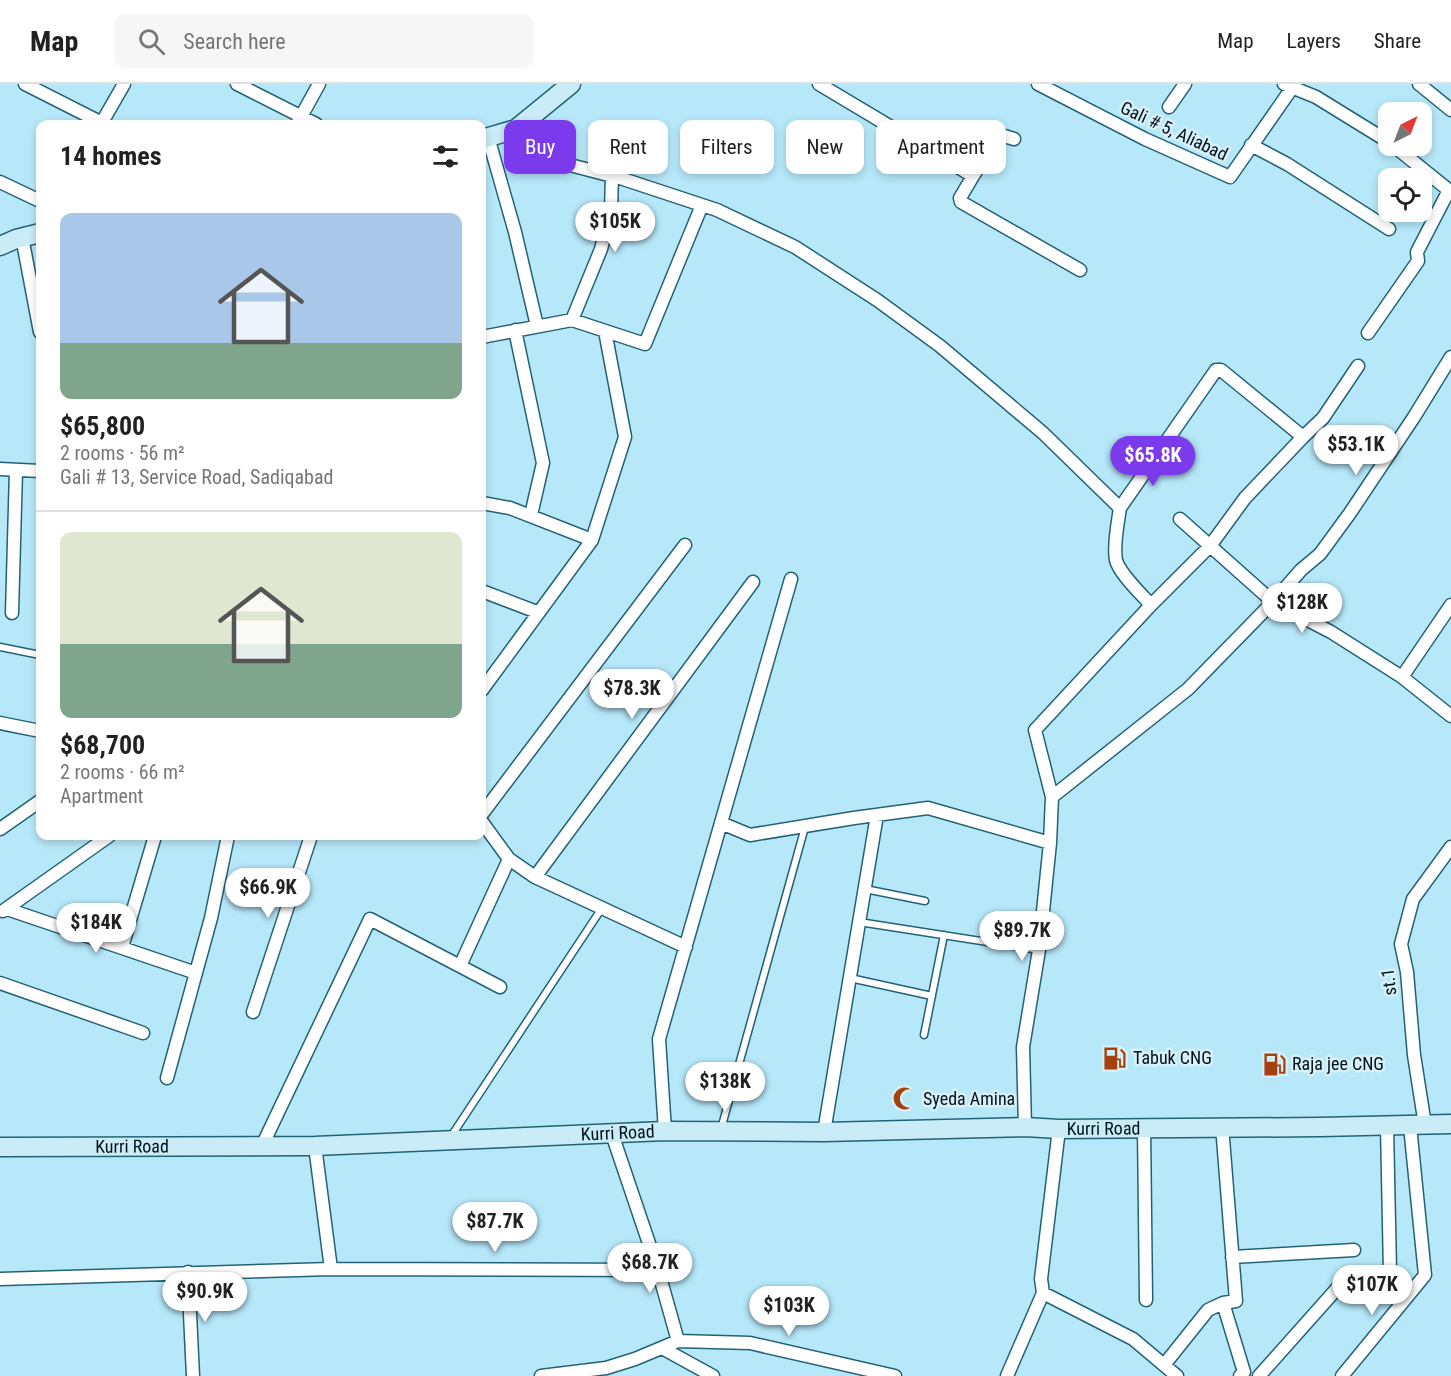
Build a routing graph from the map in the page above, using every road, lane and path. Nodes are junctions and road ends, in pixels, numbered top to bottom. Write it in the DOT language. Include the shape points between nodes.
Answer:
graph roads {
  1 [pos="25,84"];
  2 [pos="123,84"];
  3 [pos="237,84"];
  4 [pos="319,84"];
  5 [pos="571,84"];
  6 [pos="819,84"];
  7 [pos="1038,84"];
  8 [pos="1185,84"];
  9 [pos="1419,84"];
  10 [pos="1288,86"];
  11 [pos="1169,106"];
  12 [pos="1451,110"];
  13 [pos="94,120"];
  14 [pos="104,120"];
  15 [pos="297,120"];
  16 [pos="300,120"];
  17 [pos="527,120"];
  18 [pos="504,132"];
  19 [pos="1378,135"];
  20 [pos="486,138"];
  21 [pos="1014,139"];
  22 [pos="486,141"];
  23 [pos="1251,146"];
  24 [pos="1406,156"];
  25 [pos="576,167"];
  26 [pos="612,176"];
  27 [pos="973,176"];
  28 [pos="0,182"];
  29 [pos="1450,191"];
  30 [pos="36,199"];
  31 [pos="702,205"];
  32 [pos="1389,229"];
  33 [pos="32,235"];
  34 [pos="0,246"];
  35 [pos="1080,270"];
  36 [pos="36,284"];
  37 [pos="572,320"];
  38 [pos="537,326"];
  39 [pos="515,330"];
  40 [pos="604,331"];
  41 [pos="1368,333"];
  42 [pos="486,336"];
  43 [pos="1451,357"];
  44 [pos="1358,366"];
  45 [pos="1303,437"];
  46 [pos="0,469"];
  47 [pos="16,470"];
  48 [pos="36,471"];
  49 [pos="486,504"];
  50 [pos="1120,508"];
  51 [pos="531,515"];
  52 [pos="1180,519"];
  53 [pos="592,540"];
  54 [pos="685,545"];
  55 [pos="1210,546"];
  56 [pos="791,579"];
  57 [pos="753,582"];
  58 [pos="486,593"];
  59 [pos="1273,602"];
  60 [pos="1151,604"];
  61 [pos="1451,605"];
  62 [pos="537,612"];
  63 [pos="12,613"];
  64 [pos="0,647"];
  65 [pos="36,654"];
  66 [pos="1402,677"];
  67 [pos="486,684"];
  68 [pos="1451,716"];
  69 [pos="0,723"];
  70 [pos="36,730"];
  71 [pos="1052,796"];
  72 [pos="36,804"];
  73 [pos="486,809"];
  74 [pos="877,815"];
  75 [pos="721,823"];
  76 [pos="805,826"];
  77 [pos="486,828"];
  78 [pos="0,829"];
  79 [pos="103,840"];
  80 [pos="154,840"];
  81 [pos="227,840"];
  82 [pos="310,840"];
  83 [pos="1050,843"];
  84 [pos="1451,848"];
  85 [pos="508,859"];
  86 [pos="535,877"];
  87 [pos="865,889"];
  88 [pos="924,901"];
  89 [pos="602,908"];
  90 [pos="3,911"];
  91 [pos="859,922"];
  92 [pos="944,935"];
  93 [pos="122,947"];
  94 [pos="686,947"];
  95 [pos="1039,950"];
  96 [pos="460,966"];
  97 [pos="196,973"];
  98 [pos="850,978"];
  99 [pos="0,982"];
  100 [pos="500,987"];
  101 [pos="932,996"];
  102 [pos="253,1012"];
  103 [pos="142,1033"];
  104 [pos="924,1035"];
  105 [pos="167,1078"];
  106 [pos="1451,1124"];
  107 [pos="1222,1126"];
  108 [pos="1387,1126"];
  109 [pos="1418,1126"];
  110 [pos="1025,1127"];
  111 [pos="1144,1127"];
  112 [pos="1059,1129"];
  113 [pos="665,1131"];
  114 [pos="720,1131"];
  115 [pos="824,1132"];
  116 [pos="612,1134"];
  117 [pos="448,1141"];
  118 [pos="262,1146"];
  119 [pos="315,1146"];
  120 [pos="0,1147"];
  121 [pos="1354,1250"];
  122 [pos="1232,1257"];
  123 [pos="331,1269"];
  124 [pos="658,1270"];
  125 [pos="188,1272"];
  126 [pos="1390,1272"];
  127 [pos="1349,1275"];
  128 [pos="0,1279"];
  129 [pos="1043,1293"];
  130 [pos="1146,1300"];
  131 [pos="1223,1303"];
  132 [pos="678,1341"];
  133 [pos="662,1348"];
  134 [pos="1164,1365"];
  135 [pos="608,1372"];
  136 [pos="1244,1375"];
  137 [pos="193,1376"];
  138 [pos="542,1376"];
  139 [pos="713,1376"];
  140 [pos="895,1376"];
  141 [pos="1007,1376"];
  142 [pos="1177,1376"];
  143 [pos="1259,1376"];
  144 [pos="1342,1376"];
  1 -- 13 [label="street"];
  2 -- 14 [label="street"];
  3 -- 15 [label="street"];
  4 -- 16 [label="street"];
  5 -- 17 [label="main road"];
  6 -- 27 [label="street"];
  7 -- 23 [label="street, Gali # 5, Aliabad" via="1230,177"];
  8 -- 11 [label="street"];
  9 -- 12 [label="street"];
  10 -- 19 [label="street"];
  10 -- 23 [label="street, Gali # 5, Aliabad"];
  18 -- 20 [label="main road"];
  21 -- 27 [label="street" via="1001,135 997,138"];
  22 -- 38 [label="street" via="515,232"];
  23 -- 32 [label="street" via="1287,164"];
  24 -- 29 [label="street"];
  25 -- 26 [label="street"];
  26 -- 31 [label="street"];
  26 -- 37 [label="street" via="611,211 601,249"];
  27 -- 35 [label="street" via="961,201"];
  28 -- 30 [label="street"];
  29 -- 41 [label="street" via="1417,252 1418,261"];
  31 -- 40 [label="street" via="645,344"];
  31 -- 50 [label="street" via="795,247 877,300 996,392"];
  33 -- 34 [label="main road"];
  33 -- 36 [label="street"];
  37 -- 38 [label="street"];
  37 -- 40 [label="street"];
  38 -- 39 [label="street"];
  39 -- 42 [label="street"];
  39 -- 51 [label="street" via="543,463"];
  40 -- 53 [label="street" via="625,437"];
  43 -- 59 [label="street" via="1335,535"];
  44 -- 45 [label="street" via="1323,418"];
  45 -- 50 [label="street" via="1221,370 1216,370"];
  45 -- 55 [label="street" via="1245,498"];
  46 -- 47 [label="street"];
  47 -- 48 [label="street"];
  47 -- 63 [label="street"];
  49 -- 51 [label="street"];
  50 -- 60 [label="street" via="1116,561"];
  51 -- 53 [label="street"];
  52 -- 55 [label="street"];
  53 -- 62 [label="street"];
  54 -- 73 [label="street"];
  55 -- 59 [label="street"];
  55 -- 60 [label="street"];
  56 -- 75 [label="street"];
  57 -- 86 [label="street"];
  58 -- 62 [label="street"];
  59 -- 66 [label="street" via="1331,632"];
  59 -- 71 [label="street" via="1188,689"];
  60 -- 71 [label="street" via="1035,730"];
  61 -- 66 [label="street"];
  62 -- 67 [label="street"];
  64 -- 65 [label="lane"];
  66 -- 68 [label="street"];
  69 -- 70 [label="street"];
  71 -- 83 [label="street"];
  72 -- 78 [label="street"];
  74 -- 76 [label="street"];
  74 -- 83 [label="street" via="928,808"];
  74 -- 87 [label="street"];
  75 -- 76 [label="street" via="750,835"];
  75 -- 94 [label="street"];
  76 -- 114 [label="lane"];
  77 -- 85 [label="street"];
  79 -- 90 [label="street"];
  80 -- 93 [label="street"];
  81 -- 97 [label="street"];
  82 -- 102 [label="street"];
  83 -- 95 [label="street"];
  84 -- 109 [label="street, st.1" via="1413,899 1401,944 1407,972"];
  85 -- 86 [label="street"];
  85 -- 96 [label="street"];
  86 -- 89 [label="street"];
  87 -- 88 [label="lane"];
  87 -- 91 [label="street"];
  89 -- 94 [label="street"];
  89 -- 117 [label="lane"];
  90 -- 93 [label="street"];
  91 -- 92 [label="lane"];
  91 -- 98 [label="street"];
  92 -- 95 [label="lane"];
  92 -- 101 [label="lane"];
  93 -- 97 [label="street"];
  94 -- 113 [label="street" via="659,1040"];
  95 -- 110 [label="street" via="1023,1047"];
  96 -- 100 [label="street"];
  96 -- 118 [label="street" via="370,919"];
  97 -- 105 [label="street"];
  98 -- 101 [label="lane"];
  98 -- 115 [label="street"];
  99 -- 103 [label="street"];
  101 -- 104 [label="lane"];
  106 -- 109 [label="main road, Kurri Road"];
  107 -- 108 [label="main road, Kurri Road"];
  107 -- 111 [label="main road, Kurri Road"];
  107 -- 122 [label="street"];
  108 -- 109 [label="main road, Kurri Road"];
  108 -- 126 [label="street"];
  109 -- 144 [label="street, st.1" via="1425,1275"];
  110 -- 112 [label="main road, Kurri Road"];
  110 -- 115 [label="main road, Kurri Road"];
  111 -- 112 [label="main road, Kurri Road"];
  111 -- 130 [label="street"];
  112 -- 129 [label="street" via="1041,1280"];
  113 -- 114 [label="main road, Kurri Road"];
  113 -- 116 [label="main road, Kurri Road"];
  114 -- 115 [label="main road, Kurri Road"];
  116 -- 117 [label="main road, Kurri Road"];
  116 -- 124 [label="street"];
  117 -- 119 [label="main road, Kurri Road"];
  118 -- 119 [label="main road, Kurri Road"];
  118 -- 120 [label="main road, Kurri Road"];
  119 -- 123 [label="street"];
  121 -- 122 [label="street"];
  122 -- 131 [label="street" via="1236,1301"];
  123 -- 124 [label="street"];
  123 -- 125 [label="street"];
  124 -- 132 [label="street"];
  125 -- 128 [label="street"];
  125 -- 137 [label="street"];
  127 -- 143 [label="street"];
  129 -- 134 [label="street" via="1133,1339"];
  129 -- 141 [label="street"];
  131 -- 134 [label="street" via="1208,1310"];
  131 -- 136 [label="street"];
  132 -- 133 [label="street"];
  132 -- 140 [label="street" via="750,1343"];
  133 -- 135 [label="street"];
  133 -- 139 [label="street"];
  134 -- 142 [label="street"];
  135 -- 138 [label="street"];
}
